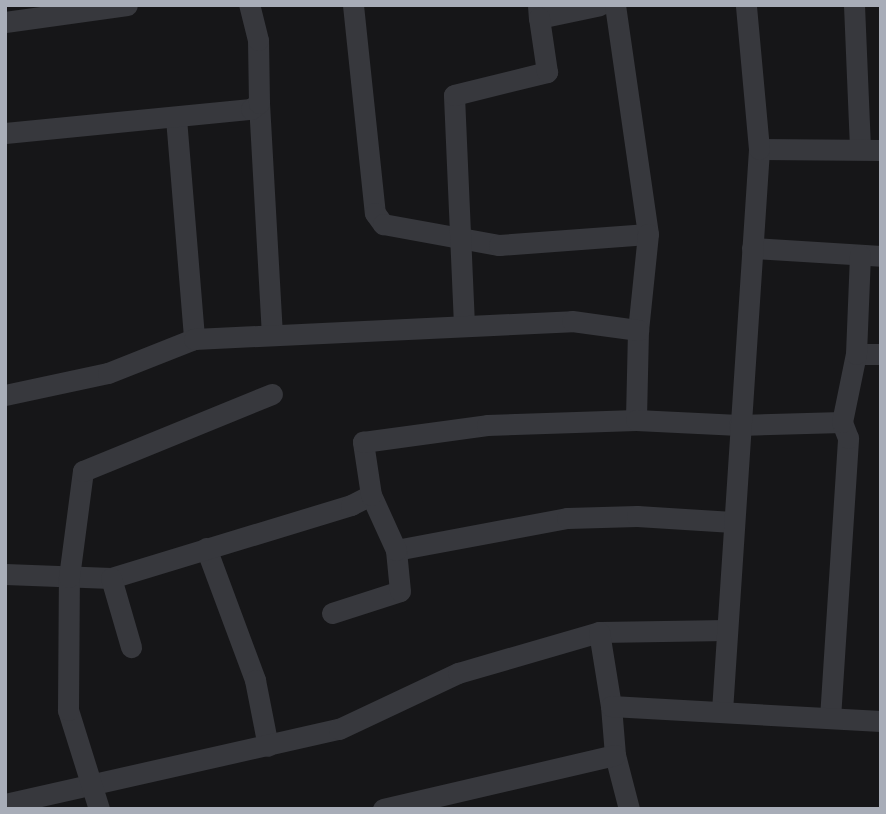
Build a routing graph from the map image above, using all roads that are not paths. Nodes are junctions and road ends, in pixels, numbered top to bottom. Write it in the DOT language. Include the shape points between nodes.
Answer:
graph roads {
  1 [pos="127,5"];
  2 [pos="249,5"];
  3 [pos="354,5"];
  4 [pos="600,5"];
  5 [pos="615,5"];
  6 [pos="746,5"];
  7 [pos="854,5"];
  8 [pos="538,11"];
  9 [pos="5,22"];
  10 [pos="259,103"];
  11 [pos="176,118"];
  12 [pos="5,133"];
  13 [pos="759,149"];
  14 [pos="870,149"];
  15 [pos="648,234"];
  16 [pos="461,237"];
  17 [pos="752,248"];
  18 [pos="871,256"];
  19 [pos="464,325"];
  20 [pos="638,330"];
  21 [pos="272,332"];
  22 [pos="194,340"];
  23 [pos="856,354"];
  24 [pos="881,354"];
  25 [pos="272,394"];
  26 [pos="5,395"];
  27 [pos="636,420"];
  28 [pos="842,422"];
  29 [pos="739,425"];
  30 [pos="371,495"];
  31 [pos="733,522"];
  32 [pos="206,548"];
  33 [pos="396,550"];
  34 [pos="5,574"];
  35 [pos="69,576"];
  36 [pos="111,578"];
  37 [pos="332,613"];
  38 [pos="727,630"];
  39 [pos="599,632"];
  40 [pos="131,647"];
  41 [pos="611,706"];
  42 [pos="723,711"];
  43 [pos="830,718"];
  44 [pos="881,722"];
  45 [pos="268,746"];
  46 [pos="615,755"];
  47 [pos="94,784"];
  48 [pos="5,804"];
  49 [pos="393,808"];
  50 [pos="99,809"];
  51 [pos="629,809"];
  1 -- 9 [label="street"];
  2 -- 10 [label="street" via="258,40"];
  3 -- 16 [label="street" via="375,213 383,224"];
  4 -- 8 [label="street"];
  5 -- 15 [label="street"];
  6 -- 13 [label="street"];
  7 -- 14 [label="street"];
  8 -- 16 [label="street" via="547,72 454,95"];
  10 -- 11 [label="street" via="251,109"];
  10 -- 21 [label="street"];
  11 -- 12 [label="street"];
  11 -- 22 [label="street"];
  13 -- 14 [label="street"];
  13 -- 17 [label="street"];
  15 -- 16 [label="street" via="499,245"];
  15 -- 20 [label="street"];
  16 -- 19 [label="street"];
  17 -- 18 [label="street"];
  17 -- 29 [label="street"];
  18 -- 23 [label="street"];
  19 -- 20 [label="street" via="572,321"];
  19 -- 21 [label="street" via="329,334"];
  20 -- 27 [label="street"];
  21 -- 22 [label="street"];
  22 -- 26 [label="street" via="108,373"];
  23 -- 24 [label="street"];
  23 -- 28 [label="street"];
  25 -- 35 [label="street" via="83,471"];
  27 -- 29 [label="street"];
  27 -- 30 [label="street" via="486,425 363,442"];
  28 -- 29 [label="street"];
  28 -- 43 [label="street" via="848,438"];
  29 -- 31 [label="street"];
  30 -- 32 [label="street"];
  30 -- 33 [label="street"];
  31 -- 33 [label="street" via="637,516 567,518"];
  31 -- 38 [label="street"];
  32 -- 36 [label="street"];
  32 -- 45 [label="street" via="255,680"];
  33 -- 37 [label="street" via="400,591"];
  34 -- 35 [label="street"];
  35 -- 36 [label="street"];
  35 -- 47 [label="street" via="68,710"];
  36 -- 40 [label="street"];
  38 -- 39 [label="street"];
  38 -- 42 [label="street"];
  39 -- 41 [label="street"];
  39 -- 45 [label="street" via="458,673 339,729"];
  41 -- 42 [label="street"];
  41 -- 46 [label="street"];
  42 -- 43 [label="street"];
  43 -- 44 [label="street"];
  45 -- 47 [label="street"];
  46 -- 49 [label="street"];
  46 -- 51 [label="street"];
  47 -- 48 [label="street"];
  47 -- 50 [label="street"];
}
